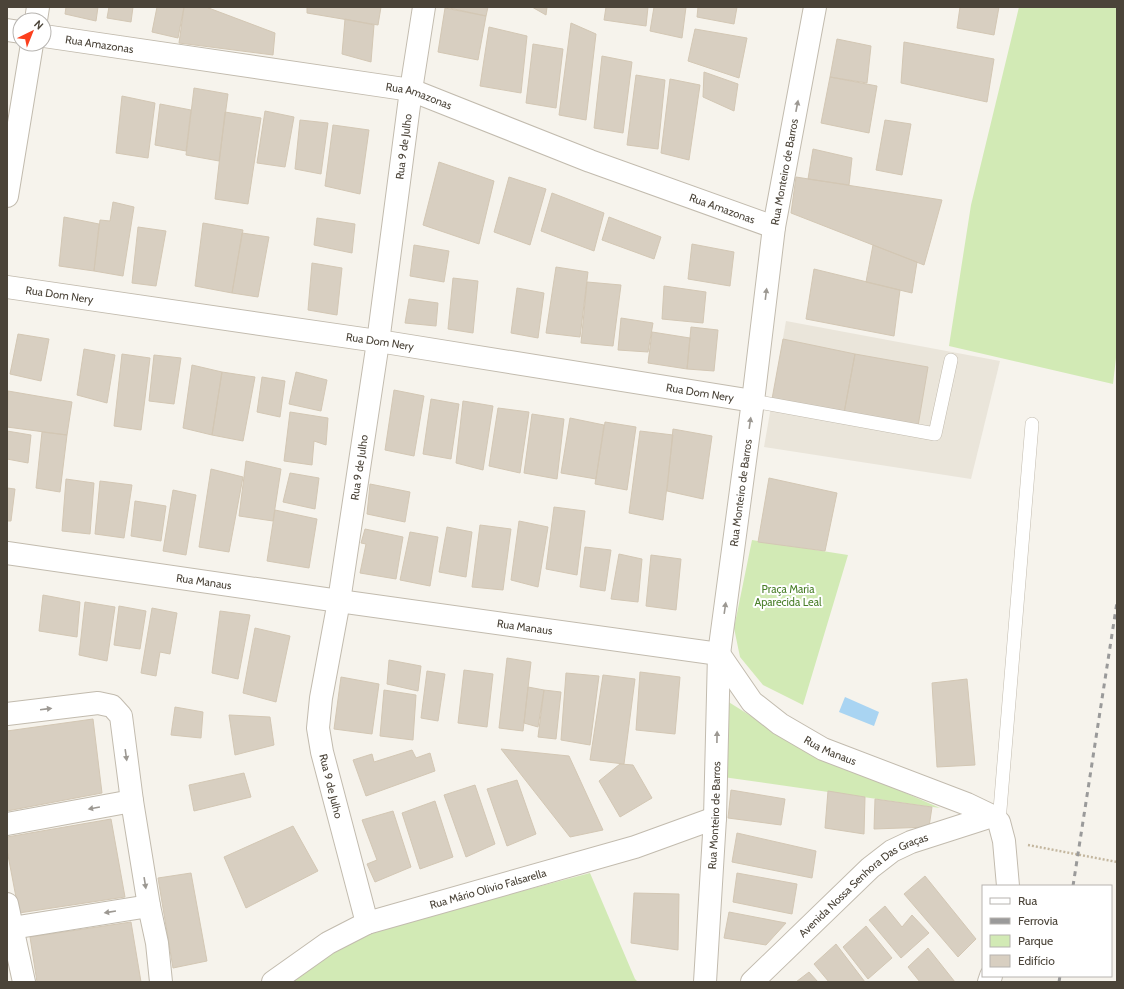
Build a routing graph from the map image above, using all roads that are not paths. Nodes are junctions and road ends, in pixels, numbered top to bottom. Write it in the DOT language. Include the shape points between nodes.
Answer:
graph roads {
  1 [pos="424,7"];
  2 [pos="815,7"];
  3 [pos="52,37"];
  4 [pos="31,52"];
  5 [pos="411,90"];
  6 [pos="7,196"];
  7 [pos="774,227"];
  8 [pos="7,287"];
  9 [pos="378,342"];
  10 [pos="951,360"];
  11 [pos="753,401"];
  12 [pos="1032,424"];
  13 [pos="7,553"];
  14 [pos="339,601"];
  15 [pos="719,654"];
  16 [pos="7,714"];
  17 [pos="132,801"];
  18 [pos="715,818"];
  19 [pos="7,824"];
  20 [pos="998,827"];
  21 [pos="1008,885"];
  22 [pos="7,904"];
  23 [pos="149,906"];
  24 [pos="367,922"];
  25 [pos="12,928"];
  26 [pos="24,982"];
  27 [pos="162,982"];
  28 [pos="273,982"];
  29 [pos="705,982"];
  30 [pos="752,982"];
  1 -- 5 [label="street, Rua 9 de Julho"];
  7 -- 2 [label="street, Rua Monteiro de Barros, one-way"];
  3 -- 5 [label="street, Rua Amazonas"];
  4 -- 6 [label="street"];
  5 -- 7 [label="street, Rua Amazonas" via="590,160"];
  5 -- 9 [label="street, Rua 9 de Julho"];
  11 -- 7 [label="street, Rua Monteiro de Barros, one-way"];
  8 -- 9 [label="street, Rua Dom Nery"];
  9 -- 11 [label="street, Rua Dom Nery"];
  9 -- 14 [label="street, Rua 9 de Julho"];
  10 -- 11 [label="lane" via="935,434"];
  15 -- 11 [label="street, Rua Monteiro de Barros, one-way"];
  12 -- 20 [label="lane"];
  13 -- 14 [label="street, Rua Manaus"];
  14 -- 15 [label="street, Rua Manaus"];
  14 -- 24 [label="street, Rua 9 de Julho" via="318,728"];
  18 -- 15 [label="street, Rua Monteiro de Barros, one-way"];
  15 -- 20 [label="street, Rua Manaus" via="752,702 801,738 823,749 967,804"];
  16 -- 17 [label="street, one-way" via="98,703 112,706 121,716"];
  17 -- 19 [label="street, one-way"];
  17 -- 23 [label="street, one-way"];
  18 -- 24 [label="street, Rua Mário Olivio Falsarella" via="635,847"];
  18 -- 29 [label="street, Rua Monteiro de Barros"];
  20 -- 21 [label="street"];
  20 -- 30 [label="street, Avenida Nossa Senhora Das Graças" via="911,842 892,851 870,868"];
  22 -- 25 [label="street"];
  23 -- 25 [label="street, one-way"];
  23 -- 27 [label="street"];
  24 -- 28 [label="street, Rua Mário Olivio Falsarella" via="328,943"];
  25 -- 26 [label="street"];
}
